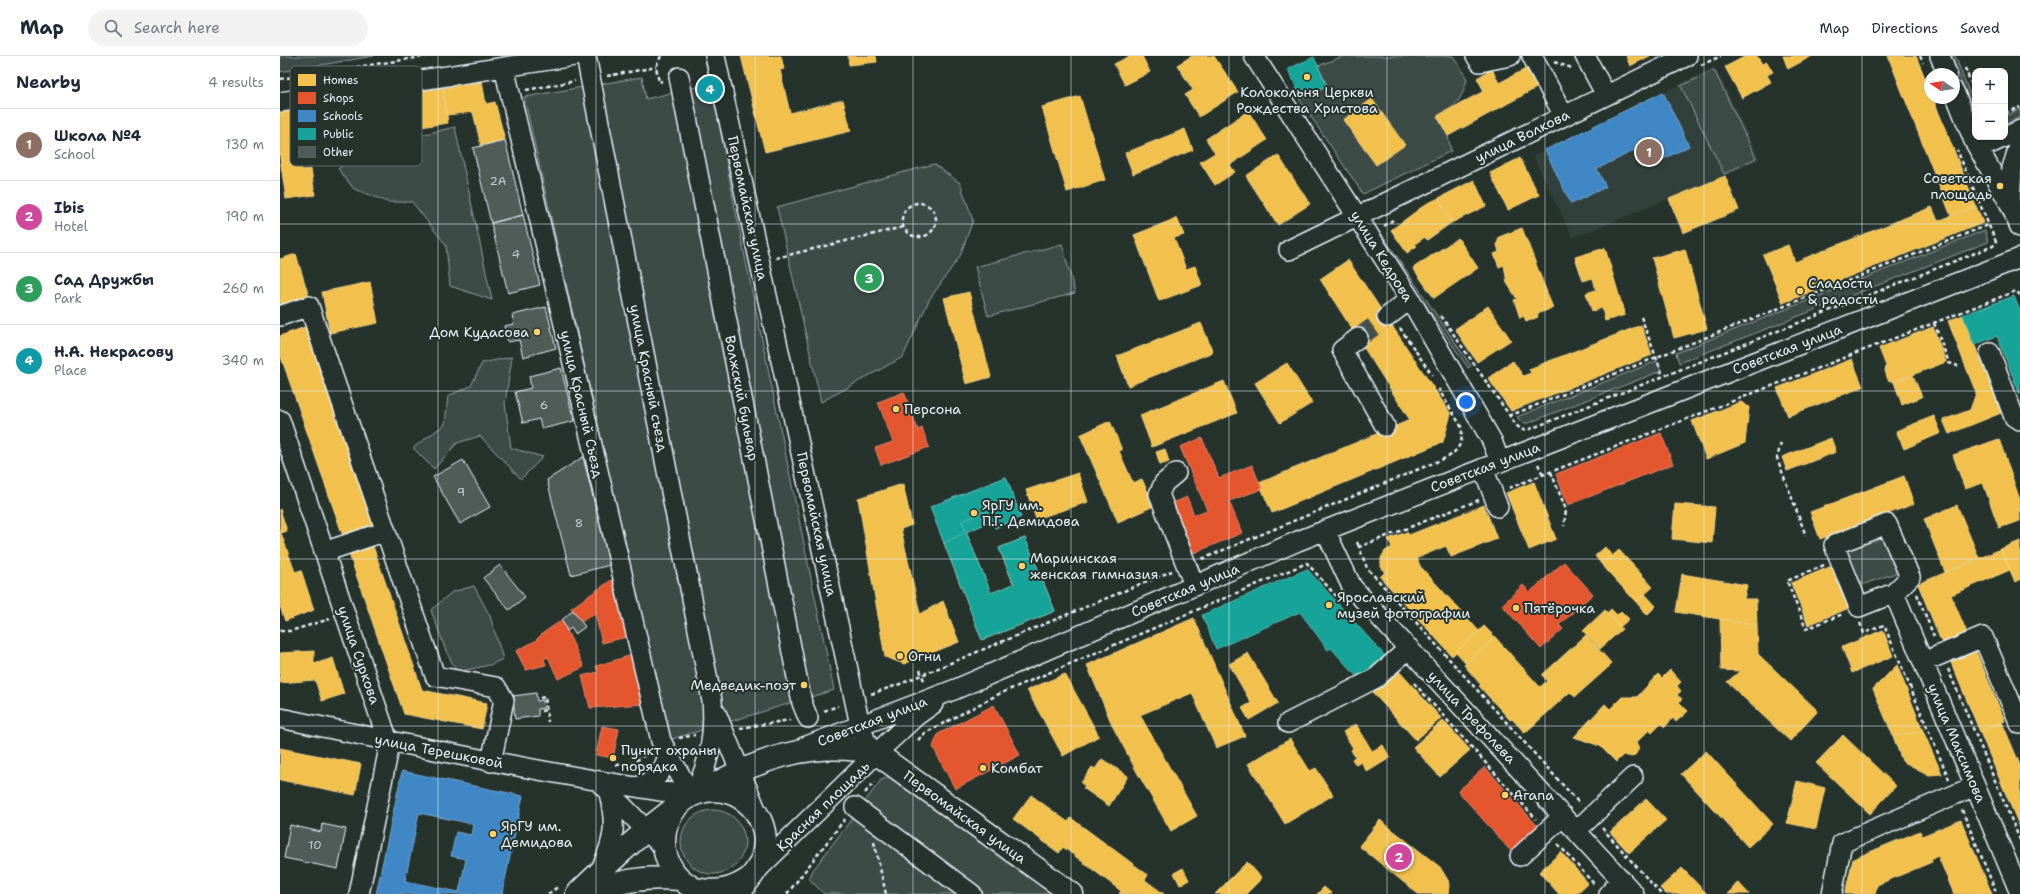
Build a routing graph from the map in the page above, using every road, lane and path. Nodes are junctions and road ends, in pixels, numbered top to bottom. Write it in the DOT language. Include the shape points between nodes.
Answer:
graph roads {
  1 [pos="428,56"];
  2 [pos="576,56"];
  3 [pos="586,56"];
  4 [pos="715,56"];
  5 [pos="1476,56"];
  6 [pos="1510,56"];
  7 [pos="1532,56"];
  8 [pos="1585,56"];
  9 [pos="1721,56"];
  10 [pos="1940,56"];
  11 [pos="1259,58"];
  12 [pos="1685,60"];
  13 [pos="1962,62"];
  14 [pos="364,66"];
  15 [pos="512,66"];
  16 [pos="656,67"];
  17 [pos="1945,68"];
  18 [pos="290,77"];
  19 [pos="679,77"];
  20 [pos="280,79"];
  21 [pos="590,79"];
  22 [pos="422,80"];
  23 [pos="1972,88"];
  24 [pos="524,90"];
  25 [pos="1606,96"];
  26 [pos="290,100"];
  27 [pos="280,102"];
  28 [pos="1960,104"];
  29 [pos="2020,106"];
  30 [pos="2008,112"];
  31 [pos="1564,116"];
  32 [pos="2020,130"];
  33 [pos="2020,143"];
  34 [pos="1956,145"];
  35 [pos="1979,149"];
  36 [pos="2010,204"];
  37 [pos="1357,216"];
  38 [pos="1395,219"];
  39 [pos="1988,225"];
  40 [pos="902,227"];
  41 [pos="2020,227"];
  42 [pos="1382,228"];
  43 [pos="1289,250"];
  44 [pos="2020,258"];
  45 [pos="759,261"];
  46 [pos="2020,295"];
  47 [pos="1410,299"];
  48 [pos="1439,312"];
  49 [pos="1389,315"];
  50 [pos="280,316"];
  51 [pos="1640,317"];
  52 [pos="1934,323"];
  53 [pos="1358,338"];
  54 [pos="1990,353"];
  55 [pos="1656,357"];
  56 [pos="1958,366"];
  57 [pos="1663,376"];
  58 [pos="1435,379"];
  59 [pos="1439,386"];
  60 [pos="1509,416"];
  61 [pos="280,420"];
  62 [pos="2020,420"];
  63 [pos="1384,426"];
  64 [pos="1781,443"];
  65 [pos="1448,457"];
  66 [pos="1491,465"];
  67 [pos="1551,472"];
  68 [pos="1176,473"];
  69 [pos="1496,501"];
  70 [pos="1564,526"];
  71 [pos="1325,530"];
  72 [pos="386,531"];
  73 [pos="1806,536"];
  74 [pos="1357,542"];
  75 [pos="1359,547"];
  76 [pos="324,552"];
  77 [pos="1840,560"];
  78 [pos="1910,577"];
  79 [pos="1194,586"];
  80 [pos="1894,593"];
  81 [pos="1338,598"];
  82 [pos="1856,609"];
  83 [pos="345,614"];
  84 [pos="280,630"];
  85 [pos="1409,648"];
  86 [pos="1942,654"];
  87 [pos="1395,662"];
  88 [pos="1923,662"];
  89 [pos="900,684"];
  90 [pos="956,688"];
  91 [pos="999,694"];
  92 [pos="540,698"];
  93 [pos="854,700"];
  94 [pos="712,701"];
  95 [pos="547,710"];
  96 [pos="541,711"];
  97 [pos="280,718"];
  98 [pos="808,718"];
  99 [pos="548,722"];
  100 [pos="1288,723"];
  101 [pos="2020,724"];
  102 [pos="860,725"];
  103 [pos="717,731"];
  104 [pos="388,741"];
  105 [pos="663,745"];
  106 [pos="789,753"];
  107 [pos="876,753"];
  108 [pos="491,762"];
  109 [pos="613,765"];
  110 [pos="740,772"];
  111 [pos="1633,777"];
  112 [pos="1975,786"];
  113 [pos="604,787"];
  114 [pos="636,787"];
  115 [pos="1956,795"];
  116 [pos="691,798"];
  117 [pos="861,811"];
  118 [pos="758,814"];
  119 [pos="1563,816"];
  120 [pos="1591,816"];
  121 [pos="645,830"];
  122 [pos="1547,831"];
  123 [pos="1576,831"];
  124 [pos="2020,840"];
  125 [pos="665,849"];
  126 [pos="1520,856"];
  127 [pos="600,872"];
  128 [pos="747,882"];
  129 [pos="571,888"];
  130 [pos="691,888"];
  131 [pos="1616,889"];
  132 [pos="2020,893"];
  133 [pos="359,894"];
  134 [pos="548,894"];
  135 [pos="585,894"];
  136 [pos="886,894"];
  137 [pos="972,894"];
  138 [pos="1072,894"];
  139 [pos="1661,894"];
  140 [pos="1832,894"];
  141 [pos="1997,894"];
  1 -- 14 [label="path"];
  2 -- 15 [label="street"];
  3 -- 21 [label="street, улица Красный съезд"];
  4 -- 45 [label="street, Первомайская улица"];
  5 -- 6 [label="street" via="1480,62"];
  7 -- 31 [label="street"];
  8 -- 25 [label="street"];
  9 -- 12 [label="path"];
  10 -- 17 [label="street"];
  11 -- 37 [label="street, улица Кедрова"];
  12 -- 25 [label="street, улица Волкова"];
  13 -- 23 [label="path"];
  15 -- 22 [label="street"];
  15 -- 105 [label="street, улица Красный Съезд"];
  16 -- 21 [label="path"];
  18 -- 20 [label="path"];
  19 -- 98 [label="street, Волжский бульвар" via="800,695"];
  21 -- 24 [label="path"];
  21 -- 94 [label="street, улица Красный съезд"];
  25 -- 31 [label="street, улица Волкова"];
  26 -- 27 [label="street"];
  28 -- 35 [label="street"];
  29 -- 30 [label="path"];
  31 -- 37 [label="street, улица Волкова"];
  32 -- 35 [label="street"];
  33 -- 36 [label="street" via="2012,168"];
  34 -- 39 [label="path"];
  35 -- 36 [label="street"];
  36 -- 41 [label="street"];
  37 -- 43 [label="street, улица Волкова"];
  37 -- 47 [label="street, улица Кедрова"];
  38 -- 42 [label="path"];
  39 -- 55 [label="path"];
  39 -- 57 [label="path" via="1996,242 1989,248"];
  40 -- 40 [label="path" via="904,211 916,203 929,206 934,212 935,225 924,237 911,236"];
  40 -- 45 [label="path"];
  44 -- 66 [label="street, Советская улица"];
  45 -- 93 [label="street, Первомайская улица"];
  46 -- 52 [label="path" via="2016,291"];
  47 -- 49 [label="street"];
  47 -- 66 [label="street, улица Кедрова" via="1492,441"];
  48 -- 60 [label="path"];
  49 -- 58 [label="path"];
  50 -- 72 [label="street" via="309,306"];
  51 -- 55 [label="path"];
  52 -- 56 [label="path" via="1949,363"];
  52 -- 67 [label="path"];
  53 -- 63 [label="street" via="1342,350"];
  54 -- 62 [label="street" via="2014,417"];
  55 -- 57 [label="path"];
  55 -- 60 [label="path"];
  57 -- 60 [label="path" via="1528,429 1519,428"];
  59 -- 65 [label="path" via="1461,426 1462,433 1459,448"];
  61 -- 76 [label="street, улица Суркова"];
  64 -- 73 [label="path" via="1777,458"];
  66 -- 69 [label="street, улица Кедрова"];
  66 -- 71 [label="street, Советская улица"];
  67 -- 69 [label="path"];
  67 -- 70 [label="path" via="1566,510"];
  68 -- 79 [label="street" via="1164,484 1159,494"];
  69 -- 75 [label="path"];
  71 -- 79 [label="street, Советская улица"];
  71 -- 85 [label="street, улица Трефолева" via="1349,582"];
  72 -- 76 [label="street"];
  72 -- 108 [label="street" via="435,676 496,687 504,700"];
  74 -- 75 [label="path"];
  75 -- 120 [label="path" via="1367,568"];
  76 -- 83 [label="street, улица Суркова"];
  77 -- 78 [label="street" via="1834,545 1887,524"];
  77 -- 82 [label="street"];
  77 -- 82 [label="path" via="1787,581 1806,629"];
  78 -- 80 [label="street"];
  78 -- 86 [label="path"];
  79 -- 90 [label="street, Советская улица"];
  80 -- 82 [label="street"];
  80 -- 88 [label="street, улица Максимова"];
  81 -- 91 [label="path" via="1307,563"];
  82 -- 115 [label="path" via="1864,633 1884,624"];
  83 -- 84 [label="path" via="290,631"];
  83 -- 104 [label="street, улица Суркова"];
  85 -- 87 [label="street"];
  85 -- 119 [label="street, улица Трефолева"];
  86 -- 88 [label="street"];
  86 -- 101 [label="street" via="1983,637"];
  86 -- 124 [label="path"];
  87 -- 100 [label="street" via="1376,678"];
  87 -- 122 [label="path"];
  88 -- 112 [label="street, улица Максимова"];
  89 -- 93 [label="path"];
  90 -- 102 [label="street, Советская улица"];
  90 -- 107 [label="street, Советская улица" via="916,716"];
  92 -- 95 [label="path" via="545,697"];
  93 -- 98 [label="path"];
  93 -- 102 [label="street, Первомайская улица"];
  94 -- 103 [label="street, Красная площадь"];
  95 -- 96 [label="path"];
  95 -- 99 [label="path"];
  97 -- 104 [label="street, улица Терешковой"];
  98 -- 103 [label="path"];
  102 -- 106 [label="street, Советская улица"];
  102 -- 107 [label="street, Первомайская улица" via="867,744"];
  103 -- 105 [label="path"];
  103 -- 110 [label="street, Красная площадь"];
  103 -- 116 [label="street, Красная площадь" via="704,772"];
  104 -- 108 [label="street, улица Терешковой"];
  104 -- 133 [label="street, улица Суркова" via="388,753"];
  105 -- 109 [label="path" via="656,742 646,756 631,764"];
  105 -- 114 [label="street, Красная площадь" via="666,763 657,778 646,785"];
  105 -- 116 [label="street"];
  106 -- 107 [label="main road, Красная площадь" via="852,749"];
  106 -- 110 [label="main road, Красная площадь"];
  107 -- 128 [label="street, Красная площадь"];
  107 -- 138 [label="main road, Первомайская улица"];
  108 -- 113 [label="street, улица Терешковой"];
  110 -- 116 [label="main road, Красная площадь"];
  110 -- 118 [label="street, Красная площадь"];
  111 -- 120 [label="street"];
  112 -- 115 [label="street"];
  112 -- 132 [label="street, улица Максимова"];
  113 -- 114 [label="street, Красная площадь"];
  113 -- 121 [label="street, Красная площадь"];
  113 -- 127 [label="street, Красная площадь" via="614,814 614,826"];
  114 -- 116 [label="street, Красная площадь"];
  115 -- 140 [label="street" via="1842,843"];
  115 -- 141 [label="path"];
  116 -- 118 [label="main road, Красная площадь" via="719,790 734,794 748,802"];
  116 -- 121 [label="main road, Красная площадь"];
  116 -- 125 [label="main road, Красная площадь" via="672,813 666,826"];
  117 -- 136 [label="path"];
  117 -- 137 [label="street"];
  118 -- 128 [label="main road, Красная площадь" via="766,842 761,861"];
  119 -- 122 [label="street"];
  119 -- 123 [label="street, улица Трефолева"];
  120 -- 123 [label="street"];
  120 -- 139 [label="path"];
  121 -- 125 [label="street, Красная площадь"];
  121 -- 127 [label="main road, Красная площадь"];
  122 -- 126 [label="street"];
  122 -- 131 [label="path"];
  123 -- 131 [label="street, улица Трефолева"];
  125 -- 130 [label="main road, Красная площадь" via="668,860"];
  127 -- 129 [label="main road, Красная площадь"];
  128 -- 130 [label="main road, Красная площадь" via="730,890 718,892"];
  129 -- 134 [label="path"];
  130 -- 135 [label="main road, Красная площадь" via="638,878"];
}
